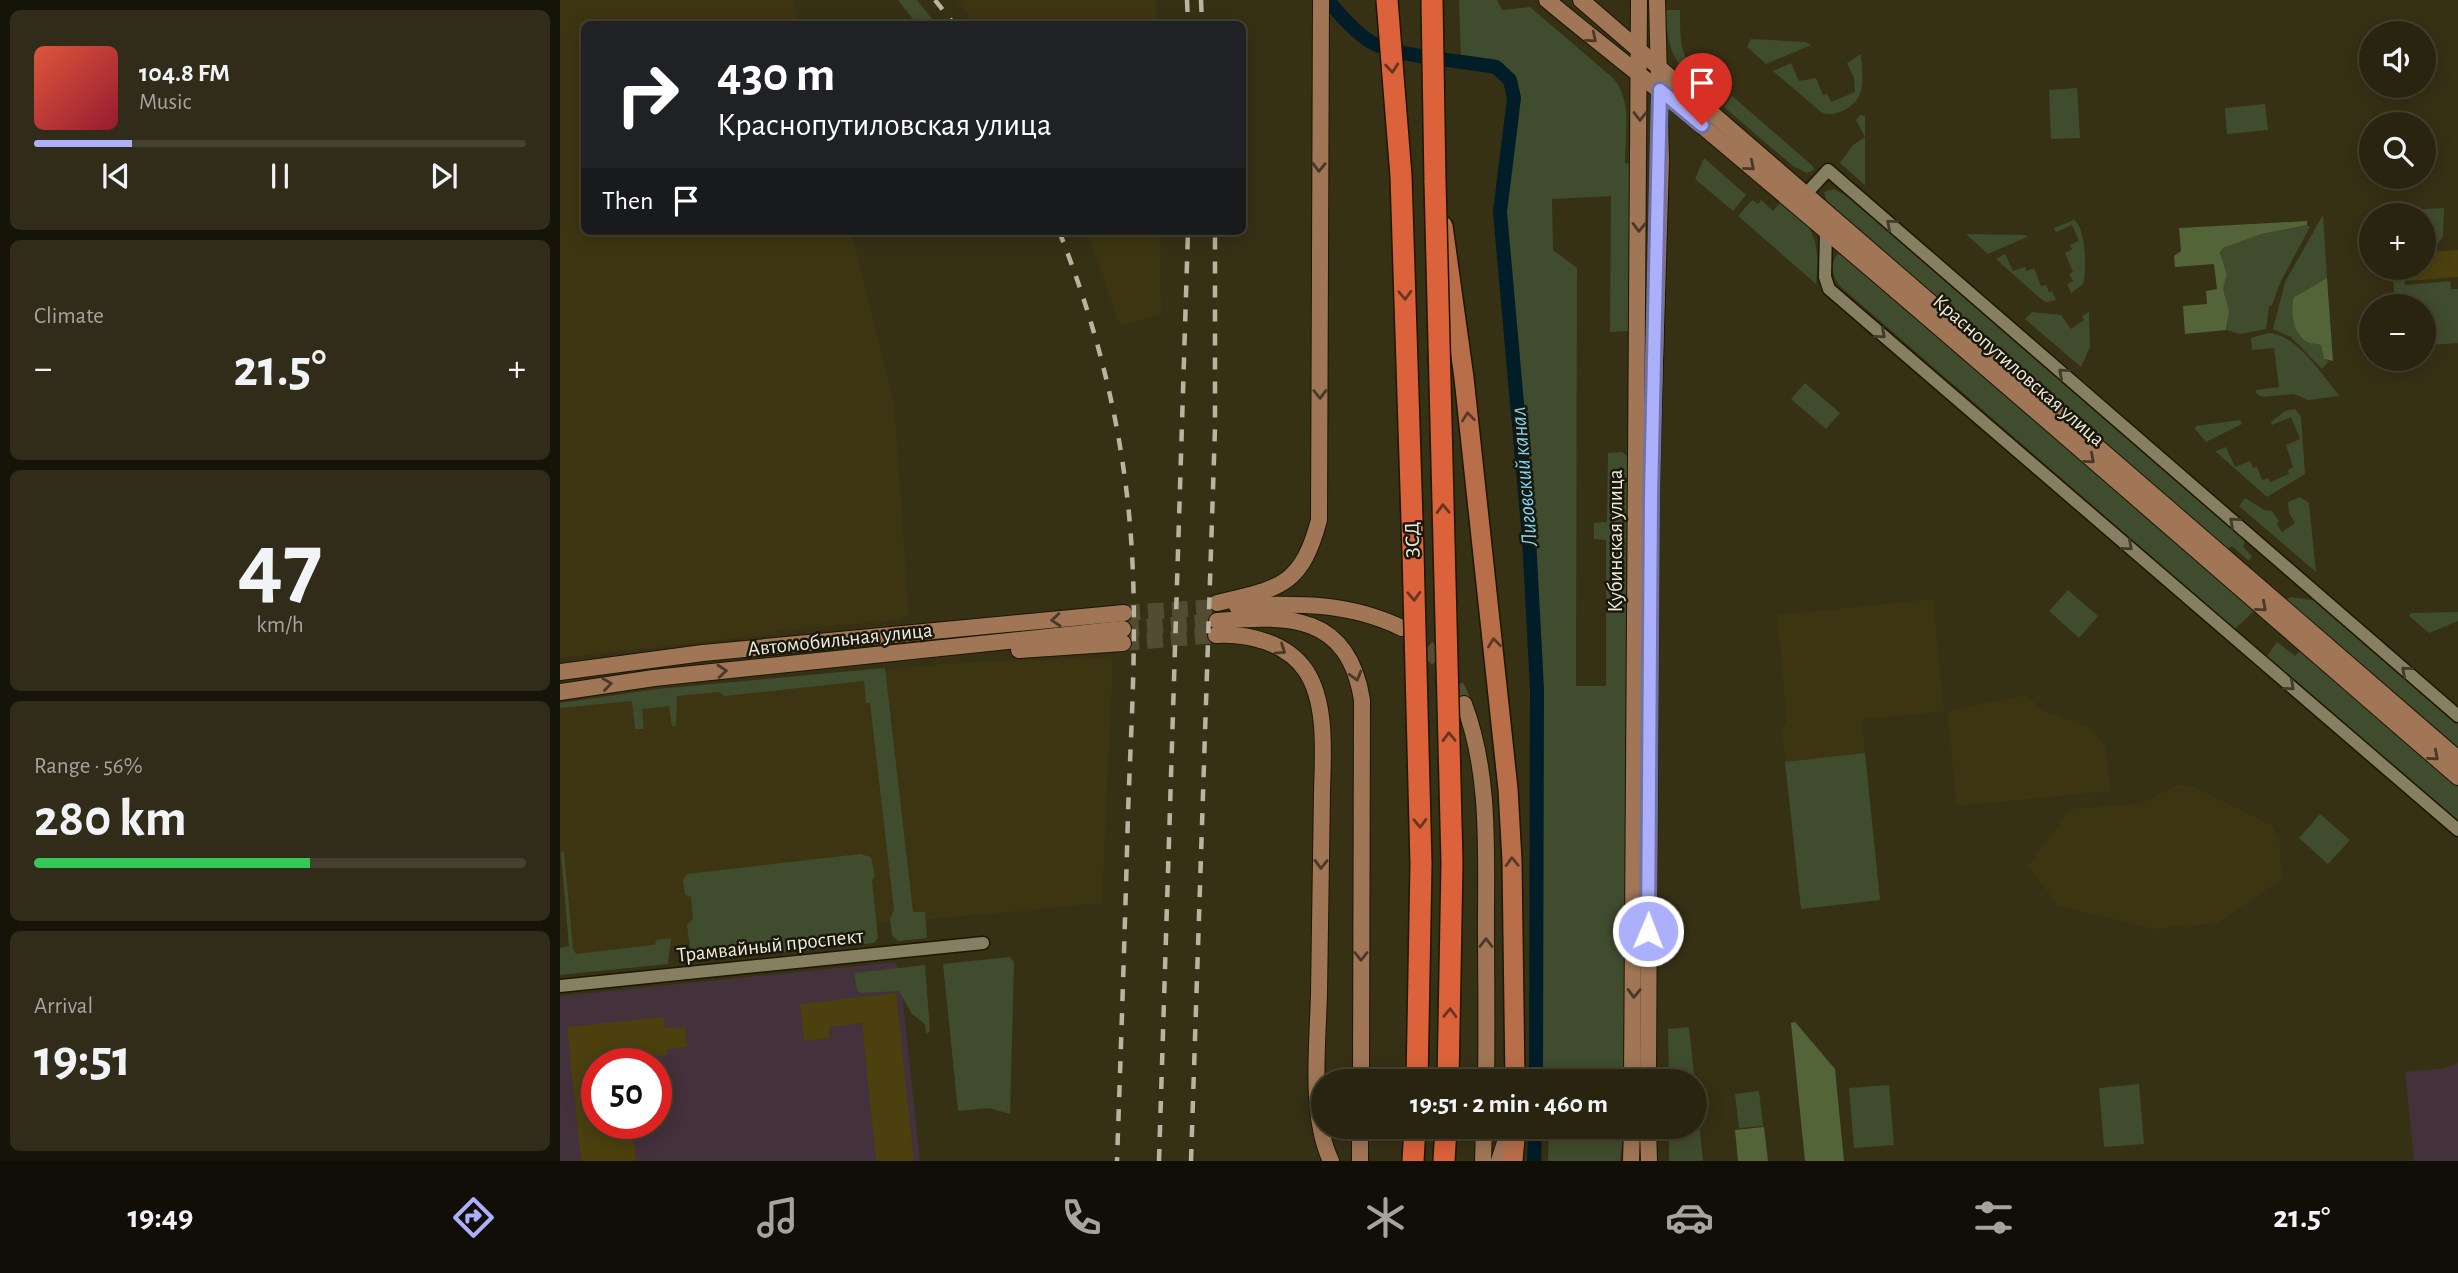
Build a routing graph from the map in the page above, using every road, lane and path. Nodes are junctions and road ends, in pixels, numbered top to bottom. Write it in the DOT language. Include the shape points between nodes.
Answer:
graph roads {
  1 [pos="1321,0"];
  2 [pos="1387,0"];
  3 [pos="1432,0"];
  4 [pos="1547,0"];
  5 [pos="1581,0"];
  6 [pos="1639,0"];
  7 [pos="1657,0"];
  8 [pos="1640,50"];
  9 [pos="1660,67"];
  10 [pos="1640,74"];
  11 [pos="1660,90"];
  12 [pos="1435,183"];
  13 [pos="1805,195"];
  14 [pos="1826,230"];
  15 [pos="1217,616"];
  16 [pos="1402,628"];
  17 [pos="560,672"];
  18 [pos="560,692"];
  19 [pos="1464,704"];
  20 [pos="2458,716"];
  21 [pos="2458,759"];
  22 [pos="2458,777"];
  23 [pos="2458,830"];
  24 [pos="983,943"];
  25 [pos="560,986"];
  26 [pos="1361,1069"];
  27 [pos="1417,1069"];
  28 [pos="1448,1069"];
  29 [pos="1486,1069"];
  30 [pos="1515,1069"];
  31 [pos="1632,1069"];
  32 [pos="1648,1069"];
  33 [pos="1360,1139"];
  34 [pos="1414,1139"];
  35 [pos="1445,1139"];
  36 [pos="1484,1139"];
  37 [pos="1506,1139"];
  38 [pos="1517,1139"];
  39 [pos="1632,1139"];
  40 [pos="1648,1139"];
  41 [pos="1331,1161"];
  42 [pos="1360,1161"];
  43 [pos="1413,1161"];
  44 [pos="1444,1161"];
  45 [pos="1483,1161"];
  46 [pos="1499,1161"];
  47 [pos="1513,1161"];
  48 [pos="1631,1161"];
  49 [pos="1649,1161"];
  1 -- 15 [label="main road, one-way" via="1319,520 1306,561 1289,580"];
  2 -- 27 [label="highway, ЗСД, one-way, bridge" via="1401,176 1413,552 1421,864"];
  3 -- 12 [label="highway, ЗСД"];
  4 -- 10 [label="main road, Краснопутиловская улица, one-way"];
  5 -- 8 [label="main road, Краснопутиловская улица"];
  6 -- 8 [label="main road, Кубинская улица"];
  7 -- 9 [label="main road, Кубинская улица"];
  8 -- 9 [label="main road, Краснопутиловская улица"];
  8 -- 10 [label="main road, Кубинская улица"];
  9 -- 11 [label="main road, Кубинская улица"];
  9 -- 13 [label="main road, Краснопутиловская улица"];
  10 -- 11 [label="main road, Краснопутиловская улица"];
  10 -- 31 [label="main road, Кубинская улица, one-way"];
  11 -- 14 [label="main road, Краснопутиловская улица, one-way"];
  11 -- 32 [label="main road, Кубинская улица" via="1651,510"];
  28 -- 12 [label="highway, ЗСД, one-way, bridge" via="1451,849"];
  30 -- 12 [label="main road, one-way, bridge" via="1512,861 1501,710 1464,379"];
  20 -- 13 [label="street, one-way" via="1828,170"];
  13 -- 21 [label="main road, Краснопутиловская улица"];
  14 -- 22 [label="main road, Краснопутиловская улица, one-way"];
  14 -- 23 [label="street, one-way" via="1829,289"];
  15 -- 16 [label="main road" via="1320,604 1380,617"];
  15 -- 26 [label="main road, one-way" via="1305,623 1338,642 1353,662 1362,700"];
  15 -- 41 [label="main road, one-way" via="1241,635 1288,653 1306,671 1319,704 1317,1071 1322,1132"];
  18 -- 17 [label="main road, Автомобильная улица, one-way" via="1123,629 652,659"];
  29 -- 19 [label="main road, one-way" via="1484,797 1474,732"];
  24 -- 25 [label="street, Трамвайный проспект"];
  33 -- 42 [label="main road"];
  34 -- 43 [label="highway"];
  35 -- 44 [label="highway"];
  36 -- 45 [label="main road"];
  37 -- 46 [label="main road"];
  38 -- 47 [label="main road"];
  39 -- 48 [label="main road"];
  40 -- 49 [label="main road"];
}
